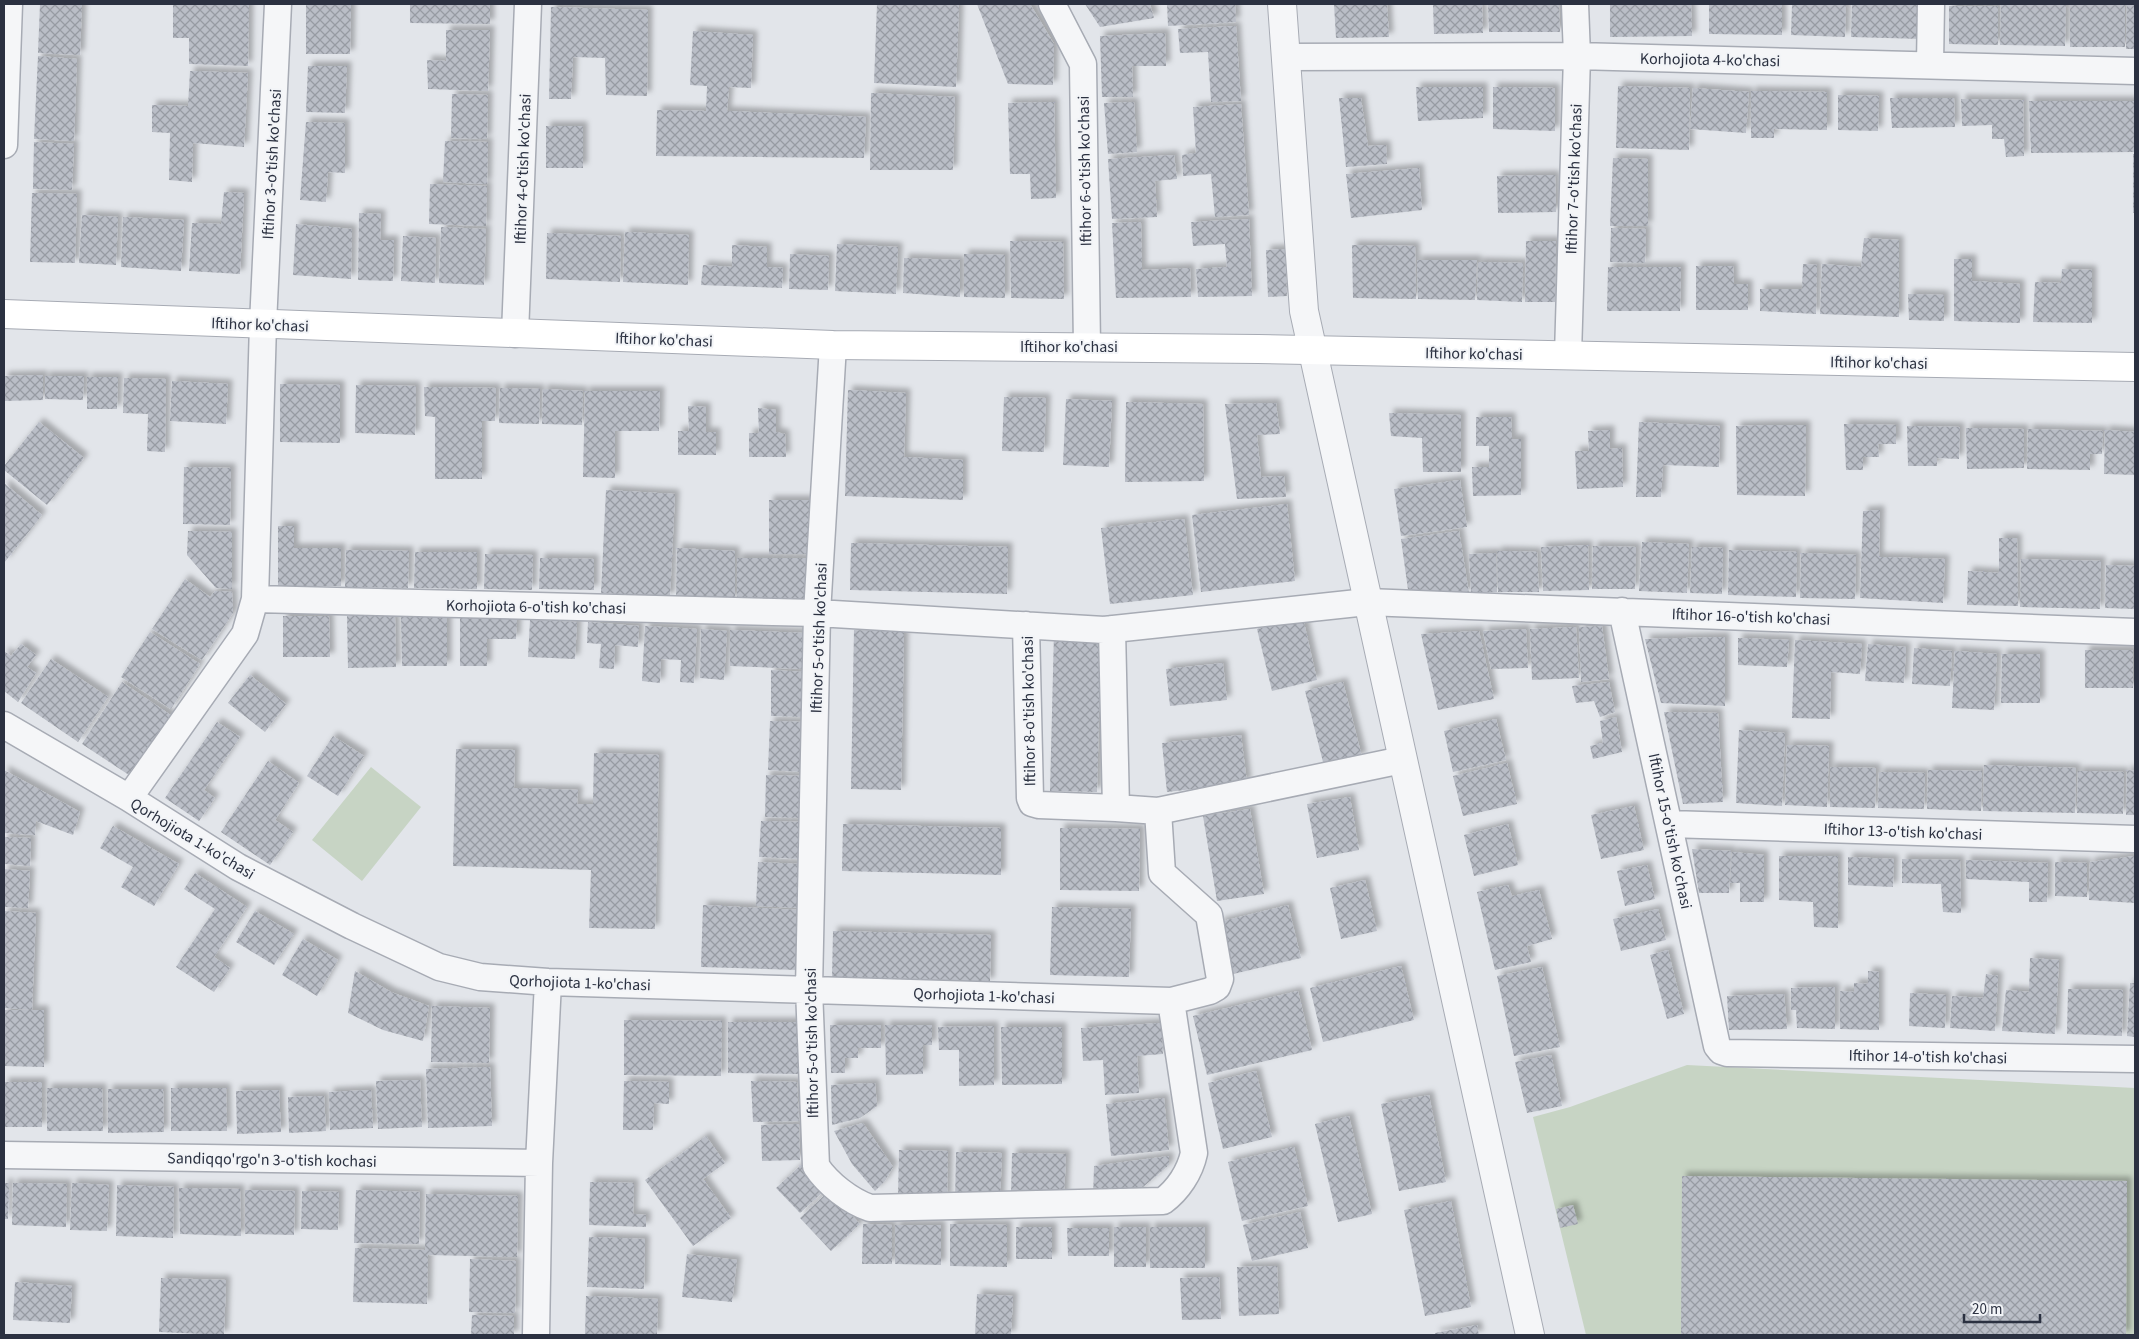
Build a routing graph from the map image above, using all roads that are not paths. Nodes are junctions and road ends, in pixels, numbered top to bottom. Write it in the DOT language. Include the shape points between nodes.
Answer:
graph roads {
  1 [pos="9,4"];
  2 [pos="278,4"];
  3 [pos="528,4"];
  4 [pos="1052,4"];
  5 [pos="1282,4"];
  6 [pos="1575,4"];
  7 [pos="1931,4"];
  8 [pos="1286,56"];
  9 [pos="1577,56"];
  10 [pos="1930,64"];
  11 [pos="2135,71"];
  12 [pos="4,145"];
  13 [pos="4,314"];
  14 [pos="263,324"];
  15 [pos="515,334"];
  16 [pos="834,345"];
  17 [pos="1087,346"];
  18 [pos="1312,350"];
  19 [pos="1568,355"];
  20 [pos="2135,367"];
  21 [pos="255,599"];
  22 [pos="1367,602"];
  23 [pos="1622,611"];
  24 [pos="817,613"];
  25 [pos="1026,625"];
  26 [pos="1112,629"];
  27 [pos="2135,632"];
  28 [pos="4,725"];
  29 [pos="1402,760"];
  30 [pos="129,798"];
  31 [pos="1116,808"];
  32 [pos="1158,811"];
  33 [pos="1670,824"];
  34 [pos="2135,839"];
  35 [pos="548,982"];
  36 [pos="809,989"];
  37 [pos="1171,1001"];
  38 [pos="1720,1051"];
  39 [pos="2135,1059"];
  40 [pos="4,1155"];
  41 [pos="540,1163"];
  42 [pos="536,1335"];
  43 [pos="1530,1335"];
  1 -- 12 [label="street"];
  2 -- 14 [label="street, Iftihor 3-o'tish ko'chasi"];
  3 -- 15 [label="street, Iftihor 4-o'tish ko'chasi"];
  4 -- 17 [label="street, Iftihor 6-o'tish ko'chasi" via="1083,64"];
  5 -- 8 [label="street"];
  6 -- 9 [label="street, Iftihor 7-o'tish ko'chasi"];
  7 -- 10 [label="street"];
  8 -- 9 [label="street, Korhojiota 4-ko'chasi"];
  8 -- 18 [label="street" via="1304,312"];
  9 -- 10 [label="street, Korhojiota 4-ko'chasi"];
  9 -- 19 [label="street, Iftihor 7-o'tish ko'chasi"];
  10 -- 11 [label="street, Korhojiota 4-ko'chasi"];
  13 -- 14 [label="main road, Iftihor ko'chasi"];
  14 -- 15 [label="main road, Iftihor ko'chasi"];
  14 -- 21 [label="street"];
  15 -- 16 [label="main road, Iftihor ko'chasi"];
  16 -- 17 [label="main road, Iftihor ko'chasi"];
  16 -- 24 [label="street, Iftihor 5-o'tish ko'chasi"];
  17 -- 18 [label="main road, Iftihor ko'chasi"];
  18 -- 19 [label="main road, Iftihor ko'chasi"];
  18 -- 22 [label="street"];
  19 -- 20 [label="main road, Iftihor ko'chasi"];
  21 -- 24 [label="street, Korhojiota 6-o'tish ko'chasi"];
  21 -- 30 [label="street" via="245,634"];
  22 -- 23 [label="street, Iftihor 16-o'tish ko'chasi"];
  22 -- 26 [label="street, Iftihor 8-o'tish ko'chasi"];
  22 -- 29 [label="street"];
  23 -- 27 [label="street, Iftihor 16-o'tish ko'chasi"];
  23 -- 33 [label="street, Iftihor 15-o'tish ko'chasi"];
  24 -- 25 [label="street, Iftihor 8-o'tish ko'chasi"];
  24 -- 36 [label="street, Iftihor 5-o'tish ko'chasi"];
  25 -- 26 [label="street, Iftihor 8-o'tish ko'chasi"];
  25 -- 31 [label="street, Iftihor 8-o'tish ko'chasi" via="1032,803"];
  26 -- 31 [label="street"];
  28 -- 30 [label="street, Qorhojiota 1-ko'chasi"];
  29 -- 32 [label="street, Iftihor 8-o'tish ko'chasi"];
  29 -- 43 [label="street"];
  30 -- 35 [label="street, Qorhojiota 1-ko'chasi" via="238,867 439,967 480,977"];
  31 -- 32 [label="street, Iftihor 8-o'tish ko'chasi"];
  32 -- 37 [label="street, Qorhojiota 1-ko'chasi" via="1162,873 1209,915 1220,979 1217,987 1210,991"];
  33 -- 34 [label="street, Iftihor 13-o'tish ko'chasi"];
  33 -- 38 [label="street, Iftihor 15-o'tish ko'chasi"];
  35 -- 36 [label="street, Qorhojiota 1-ko'chasi"];
  35 -- 41 [label="street"];
  36 -- 37 [label="street, Qorhojiota 1-ko'chasi"];
  36 -- 37 [label="street, Iftihor 5-o'tish ko'chasi" via="816,1166 854,1202 870,1208 1163,1201 1174,1193 1192,1164 1194,1153"];
  38 -- 39 [label="street, Iftihor 14-o'tish ko'chasi"];
  40 -- 41 [label="street, Sandiqqo'rgo'n 3-o'tish kochasi"];
  41 -- 42 [label="street"];
}
